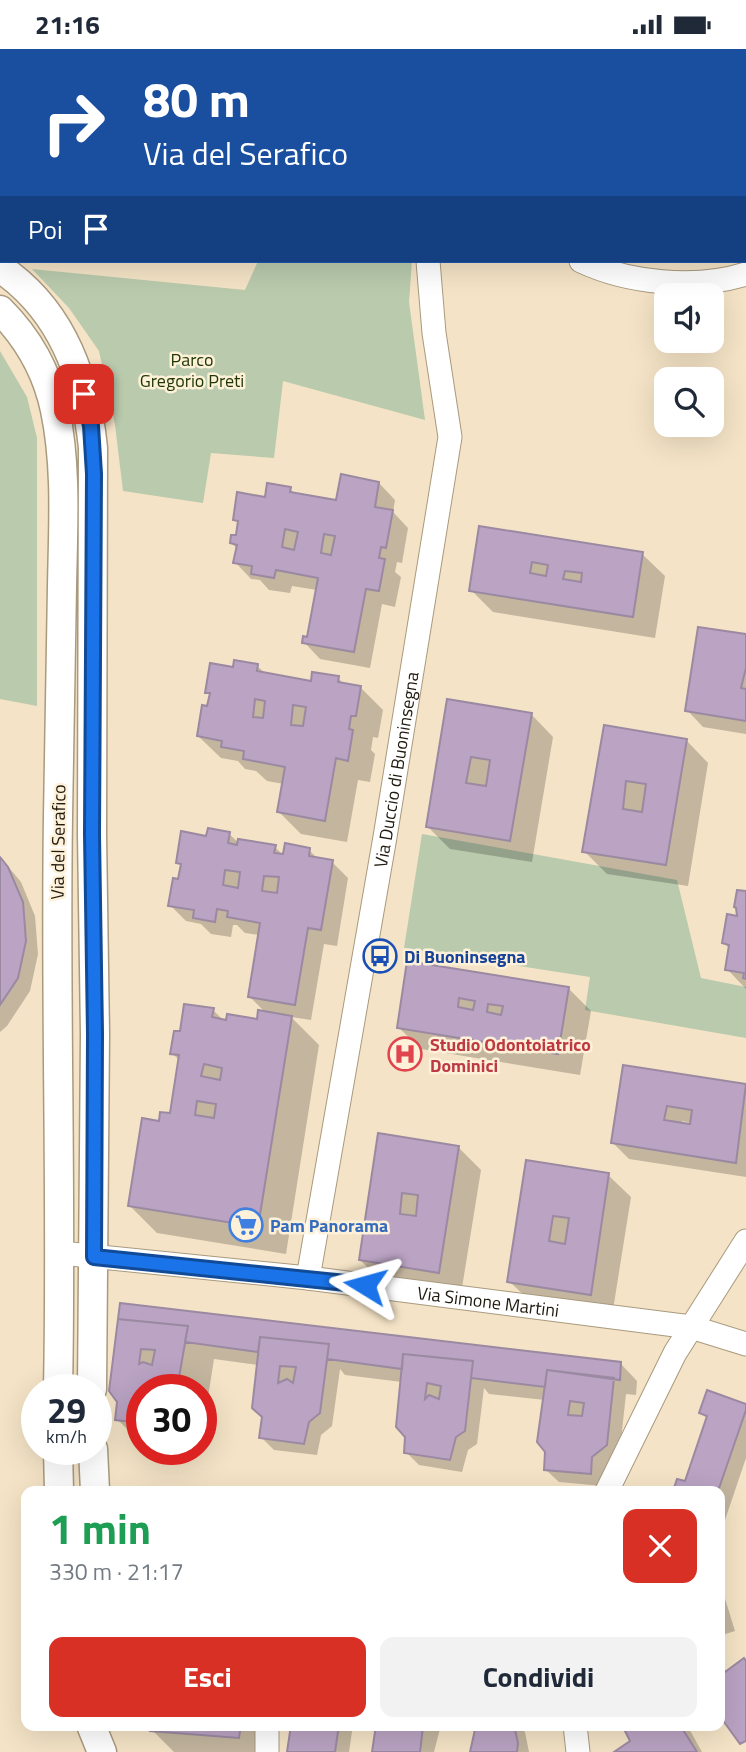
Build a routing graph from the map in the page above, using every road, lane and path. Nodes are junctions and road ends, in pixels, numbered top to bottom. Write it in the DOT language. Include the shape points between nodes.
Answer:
graph roads {
  1 [pos="428,263"];
  2 [pos="587,263"];
  3 [pos="0,268"];
  4 [pos="746,274"];
  5 [pos="0,310"];
  6 [pos="746,1241"];
  7 [pos="61,1253"];
  8 [pos="94,1257"];
  9 [pos="308,1278"];
  10 [pos="691,1327"];
  11 [pos="746,1344"];
  12 [pos="58,1374"];
  13 [pos="92,1374"];
  14 [pos="58,1465"];
  15 [pos="93,1465"];
  16 [pos="59,1486"];
  17 [pos="94,1486"];
  18 [pos="609,1486"];
  19 [pos="94,1731"];
  20 [pos="110,1731"];
  21 [pos="267,1731"];
  22 [pos="576,1731"];
  23 [pos="103,1752"];
  24 [pos="267,1752"];
  25 [pos="578,1752"];
  1 -- 9 [label="street, Via Duccio di Buoninsegna" via="450,437"];
  2 -- 4 [label="street" via="625,275 670,281 719,281"];
  3 -- 8 [label="street, Via del Serafico" via="31,293 62,335 84,394 93,448"];
  5 -- 7 [label="street, Via del Serafico" via="31,347 42,370 55,409 61,460"];
  6 -- 10 [label="street"];
  7 -- 8 [label="street, Via Simone Martini"];
  7 -- 12 [label="street, Via del Serafico"];
  8 -- 9 [label="street, Via Simone Martini"];
  8 -- 13 [label="street, Via del Serafico"];
  9 -- 10 [label="street, Via Simone Martini"];
  10 -- 11 [label="street, Via Simone Martini"];
  10 -- 18 [label="street"];
  14 -- 16 [label="street"];
  15 -- 17 [label="street"];
  19 -- 23 [label="street"];
  20 -- 23 [label="street"];
  21 -- 24 [label="street"];
  22 -- 25 [label="street"];
}
